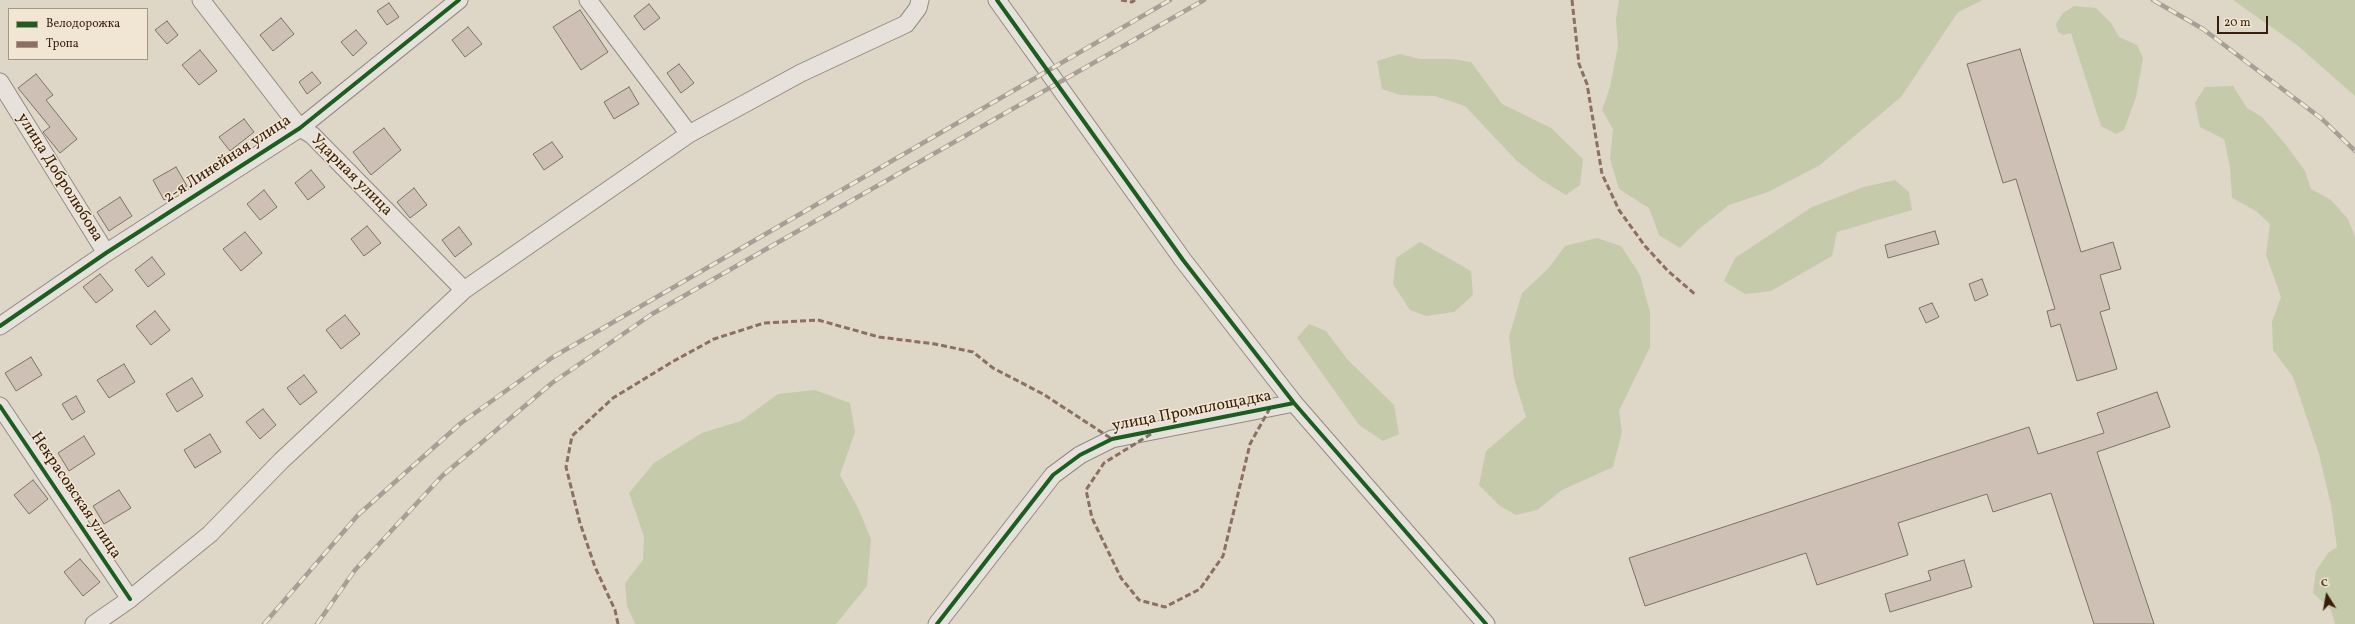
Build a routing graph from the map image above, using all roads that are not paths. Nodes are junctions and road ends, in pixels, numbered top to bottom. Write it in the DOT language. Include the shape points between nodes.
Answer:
graph roads {
  1 [pos="201,0"];
  2 [pos="459,0"];
  3 [pos="588,0"];
  4 [pos="920,0"];
  5 [pos="997,0"];
  6 [pos="0,82"];
  7 [pos="300,128"];
  8 [pos="689,134"];
  9 [pos="106,253"];
  10 [pos="464,290"];
  11 [pos="0,326"];
  12 [pos="1294,403"];
  13 [pos="0,406"];
  14 [pos="130,599"];
  15 [pos="94,624"];
  16 [pos="937,624"];
  17 [pos="1486,624"];
  1 -- 7 [label="street, Ударная улица"];
  2 -- 7 [label="street, 2-я Линейная улица"];
  3 -- 8 [label="street"];
  4 -- 8 [label="street" via="918,8 906,24 801,73"];
  5 -- 12 [label="street, улица Промплощадка" via="1183,260"];
  6 -- 9 [label="street, улица Добролюбова"];
  7 -- 9 [label="street, 2-я Линейная улица"];
  7 -- 10 [label="street, Ударная улица" via="312,135"];
  8 -- 10 [label="street"];
  9 -- 11 [label="street, 2-я Линейная улица"];
  10 -- 14 [label="street" via="281,461 210,534"];
  12 -- 16 [label="street, улица Промплощадка" via="1112,438 1080,454 1053,475"];
  12 -- 17 [label="street, улица Промплощадка"];
  13 -- 14 [label="street, Некрасовская улица"];
  14 -- 15 [label="street"];
}
